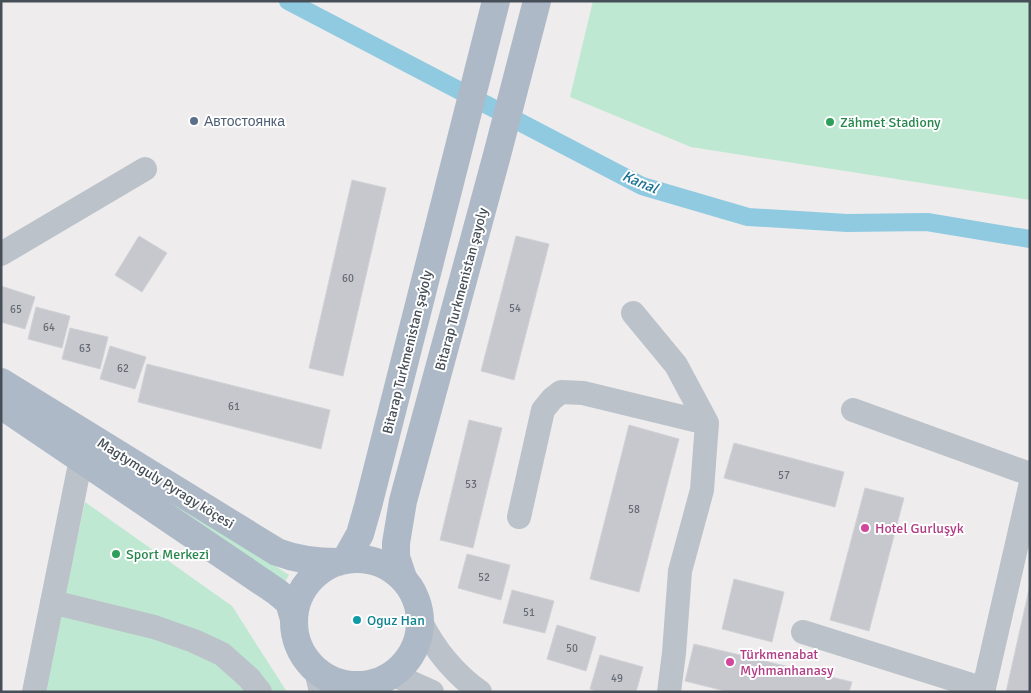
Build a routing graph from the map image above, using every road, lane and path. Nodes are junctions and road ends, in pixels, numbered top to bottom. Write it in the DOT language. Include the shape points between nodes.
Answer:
graph roads {
  1 [pos="496,1"];
  2 [pos="538,1"];
  3 [pos="145,169"];
  4 [pos="1,254"];
  5 [pos="633,313"];
  6 [pos="1,382"];
  7 [pos="1,405"];
  8 [pos="853,410"];
  9 [pos="706,423"];
  10 [pos="81,459"];
  11 [pos="1030,474"];
  12 [pos="1030,487"];
  13 [pos="519,517"];
  14 [pos="342,561"];
  15 [pos="403,578"];
  16 [pos="52,602"];
  17 [pos="294,619"];
  18 [pos="421,622"];
  19 [pos="803,632"];
  20 [pos="318,681"];
  21 [pos="376,683"];
  22 [pos="983,690"];
  23 [pos="34,692"];
  24 [pos="260,692"];
  25 [pos="432,692"];
  26 [pos="480,692"];
  27 [pos="669,692"];
  1 -- 14 [label="main road, Bitarap Turkmenistan şaýoly" via="368,506 360,534"];
  2 -- 15 [label="main road, Bitarap Turkmenistan şayoly" via="402,501 396,557"];
  3 -- 4 [label="street"];
  5 -- 9 [label="street" via="676,365"];
  6 -- 14 [label="main road, Magtymguly Pyragy köçesi" via="277,552 309,562"];
  7 -- 10 [label="main road, Magtymguly Pyragy köçesi"];
  8 -- 11 [label="street"];
  9 -- 13 [label="street" via="583,393 561,392 543,410"];
  9 -- 27 [label="street" via="702,490 680,571"];
  10 -- 16 [label="street"];
  10 -- 17 [label="main road, Magtymguly Pyragy köçesi" via="277,592 289,602"];
  12 -- 22 [label="street"];
  14 -- 15 [label="main road" via="372,560"];
  14 -- 17 [label="main road" via="321,570 307,584 298,600"];
  15 -- 18 [label="main road" via="419,606"];
  16 -- 23 [label="street"];
  16 -- 24 [label="street" via="154,627 194,641 222,654"];
  17 -- 20 [label="main road" via="296,638"];
  18 -- 21 [label="main road" via="411,656 400,670"];
  18 -- 26 [label="street" via="449,664"];
  19 -- 22 [label="street"];
  20 -- 21 [label="main road" via="328,678 356,685"];
  21 -- 25 [label="street"];
}
